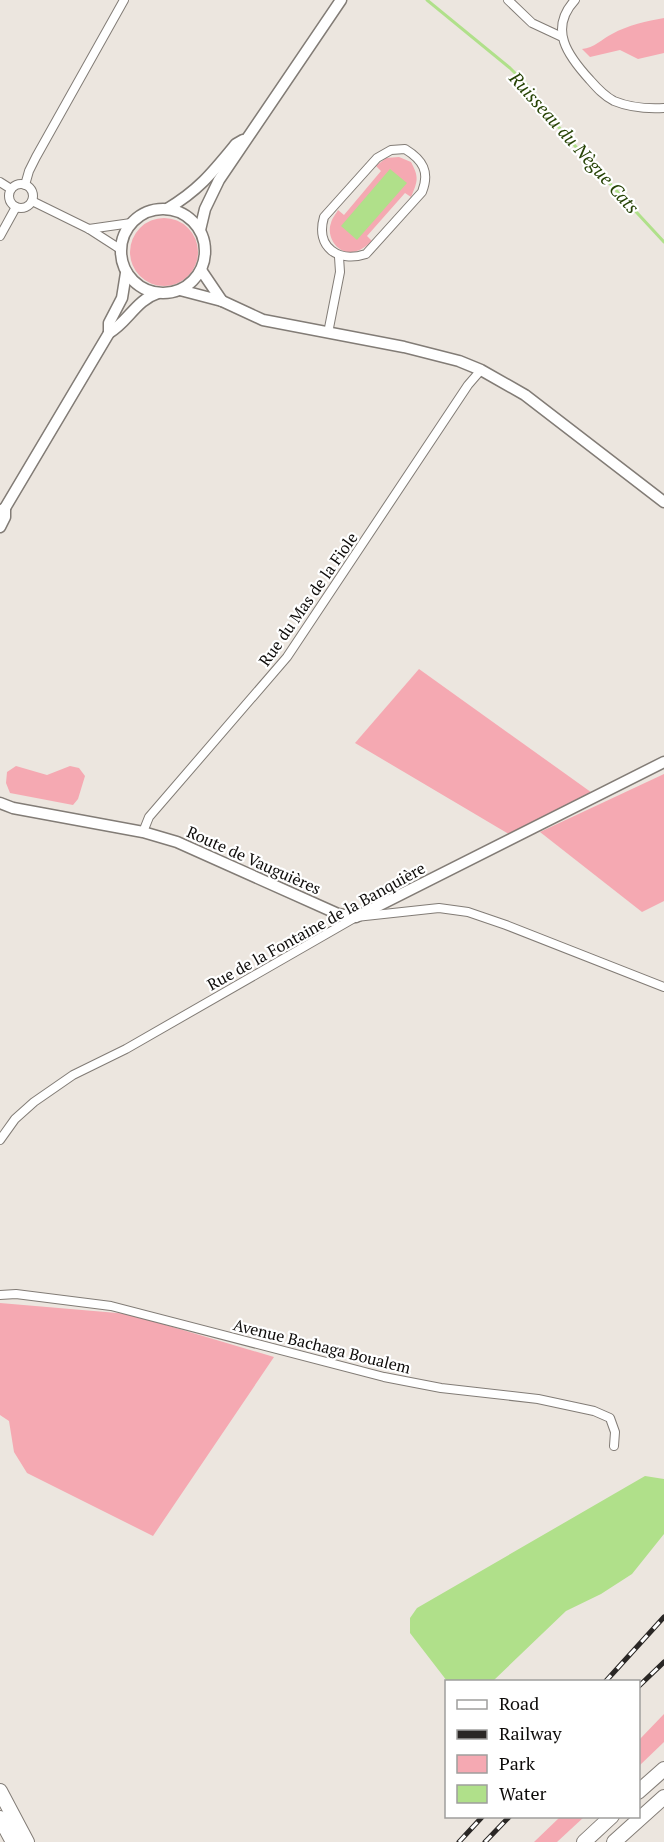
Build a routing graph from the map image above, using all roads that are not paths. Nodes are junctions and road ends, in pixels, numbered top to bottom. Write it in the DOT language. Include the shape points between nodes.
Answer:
graph roads {
  1 [pos="124,0"];
  2 [pos="341,0"];
  3 [pos="508,0"];
  4 [pos="575,0"];
  5 [pos="562,38"];
  6 [pos="664,108"];
  7 [pos="245,138"];
  8 [pos="0,182"];
  9 [pos="25,185"];
  10 [pos="11,189"];
  11 [pos="32,201"];
  12 [pos="16,207"];
  13 [pos="167,208"];
  14 [pos="130,223"];
  15 [pos="89,229"];
  16 [pos="200,230"];
  17 [pos="0,236"];
  18 [pos="120,249"];
  19 [pos="339,257"];
  20 [pos="201,270"];
  21 [pos="126,273"];
  22 [pos="180,290"];
  23 [pos="158,293"];
  24 [pos="222,301"];
  25 [pos="109,333"];
  26 [pos="327,333"];
  27 [pos="481,369"];
  28 [pos="664,502"];
  29 [pos="2,510"];
  30 [pos="0,527"];
  31 [pos="664,762"];
  32 [pos="0,803"];
  33 [pos="143,832"];
  34 [pos="356,917"];
  35 [pos="664,987"];
  36 [pos="0,1140"];
  37 [pos="0,1294"];
  38 [pos="614,1446"];
  39 [pos="664,1769"];
  40 [pos="0,1791"];
  41 [pos="640,1791"];
  42 [pos="664,1797"];
  43 [pos="0,1818"];
  44 [pos="610,1818"];
  45 [pos="13,1842"];
  46 [pos="27,1842"];
  47 [pos="584,1842"];
  48 [pos="614,1842"];
  1 -- 9 [label="street" via="36,157"];
  2 -- 7 [label="street"];
  3 -- 5 [label="street" via="532,23"];
  4 -- 5 [label="street" via="564,16"];
  5 -- 6 [label="street" via="583,73 611,99 642,109"];
  7 -- 13 [label="street" via="195,190"];
  7 -- 16 [label="street" via="243,147 213,189"];
  8 -- 10 [label="street"];
  9 -- 10 [label="street"];
  9 -- 11 [label="street"];
  10 -- 12 [label="street" via="9,199"];
  11 -- 12 [label="street" via="27,207"];
  11 -- 15 [label="street"];
  12 -- 17 [label="street"];
  13 -- 14 [label="street" via="147,212"];
  13 -- 16 [label="street" via="192,219"];
  14 -- 15 [label="street"];
  14 -- 18 [label="street"];
  15 -- 18 [label="street"];
  16 -- 20 [label="street" via="206,257"];
  18 -- 21 [label="street"];
  19 -- 19 [label="street" via="366,254 422,192 425,169 414,155 405,149 391,150 377,158 324,217 325,240"];
  19 -- 26 [label="street" via="340,272"];
  20 -- 22 [label="street" via="196,279"];
  20 -- 24 [label="street"];
  21 -- 23 [label="street" via="140,287"];
  21 -- 25 [label="street"];
  22 -- 23 [label="street"];
  22 -- 24 [label="street"];
  23 -- 25 [label="street" via="141,302"];
  24 -- 26 [label="street" via="263,320"];
  25 -- 29 [label="street"];
  26 -- 27 [label="street" via="443,356"];
  27 -- 28 [label="street" via="525,395"];
  27 -- 33 [label="street, Rue du Mas de la Fiole" via="287,657 149,817"];
  29 -- 30 [label="street" via="5,518"];
  31 -- 34 [label="street, Rue de la Fontaine de la Banquière"];
  32 -- 33 [label="street, Route de Vauguières"];
  33 -- 34 [label="street, Route de Vauguières" via="220,860 338,914"];
  34 -- 35 [label="street, Route de Vauguières" via="439,908 468,912"];
  34 -- 36 [label="street, Rue de la Fontaine de la Banquière" via="126,1049 72,1075 15,1119"];
  37 -- 38 [label="street, Avenue Bachaga Boualem" via="111,1306 384,1377 594,1411 610,1418"];
  39 -- 41 [label="highway"];
  40 -- 46 [label="highway"];
  42 -- 48 [label="highway"];
  43 -- 45 [label="highway"];
  44 -- 47 [label="highway"];
}
